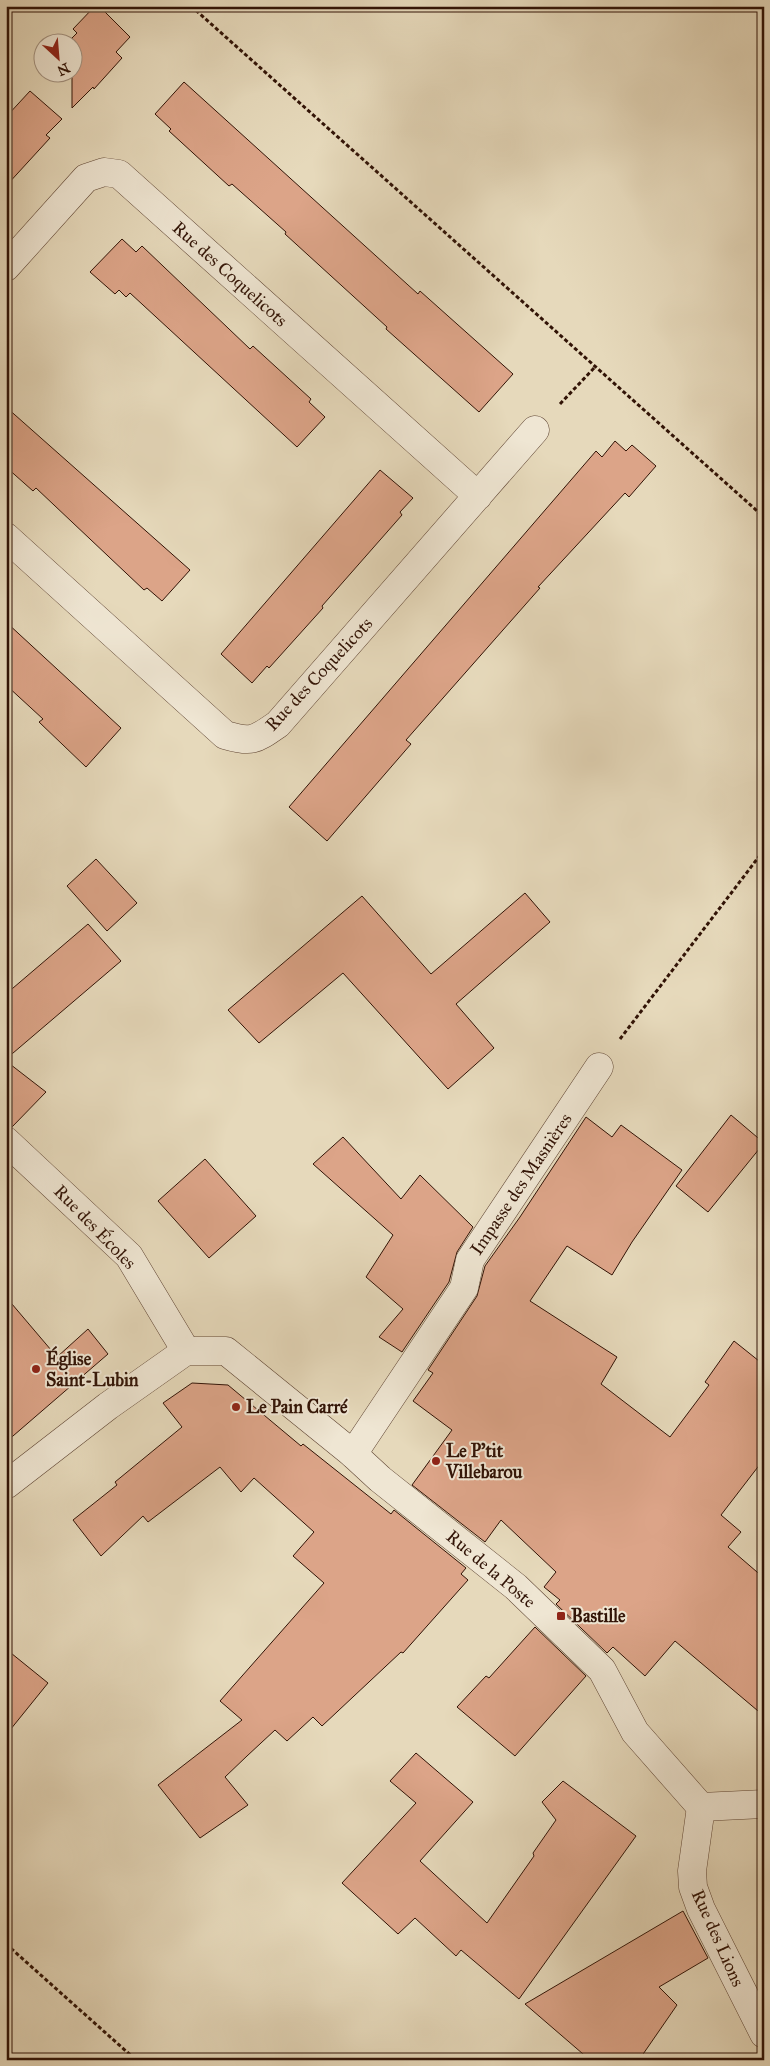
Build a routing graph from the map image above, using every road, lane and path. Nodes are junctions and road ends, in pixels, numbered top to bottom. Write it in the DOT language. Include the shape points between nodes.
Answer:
graph roads {
  1 [pos="191,6"];
  2 [pos="6,267"];
  3 [pos="595,366"];
  4 [pos="536,430"];
  5 [pos="478,496"];
  6 [pos="764,517"];
  7 [pos="6,537"];
  8 [pos="764,850"];
  9 [pos="599,1067"];
  10 [pos="6,1140"];
  11 [pos="186,1351"];
  12 [pos="353,1454"];
  13 [pos="6,1485"];
  14 [pos="764,1804"];
  15 [pos="701,1807"];
  16 [pos="6,1944"];
  17 [pos="764,2034"];
  18 [pos="136,2060"];
  1 -- 3 [label="path"];
  2 -- 5 [label="street, Rue des Coquelicots" via="86,178 104,172 119,174"];
  3 -- 4 [label="path"];
  3 -- 6 [label="path"];
  4 -- 5 [label="street, Rue des Coquelicots"];
  5 -- 7 [label="street, Rue des Coquelicots" via="278,724 259,738 244,741 225,735"];
  8 -- 9 [label="path"];
  9 -- 12 [label="street, Impasse des Masnières" via="470,1260 464,1288"];
  10 -- 11 [label="street, Rue des Écoles" via="129,1256"];
  11 -- 12 [label="street, Rue de la Poste" via="226,1351"];
  11 -- 13 [label="street"];
  12 -- 15 [label="street, Rue de la Poste" via="516,1587 602,1670 635,1732"];
  14 -- 15 [label="street"];
  15 -- 17 [label="street, Rue des Lions" via="692,1871 693,1887"];
  16 -- 18 [label="path"];
}
